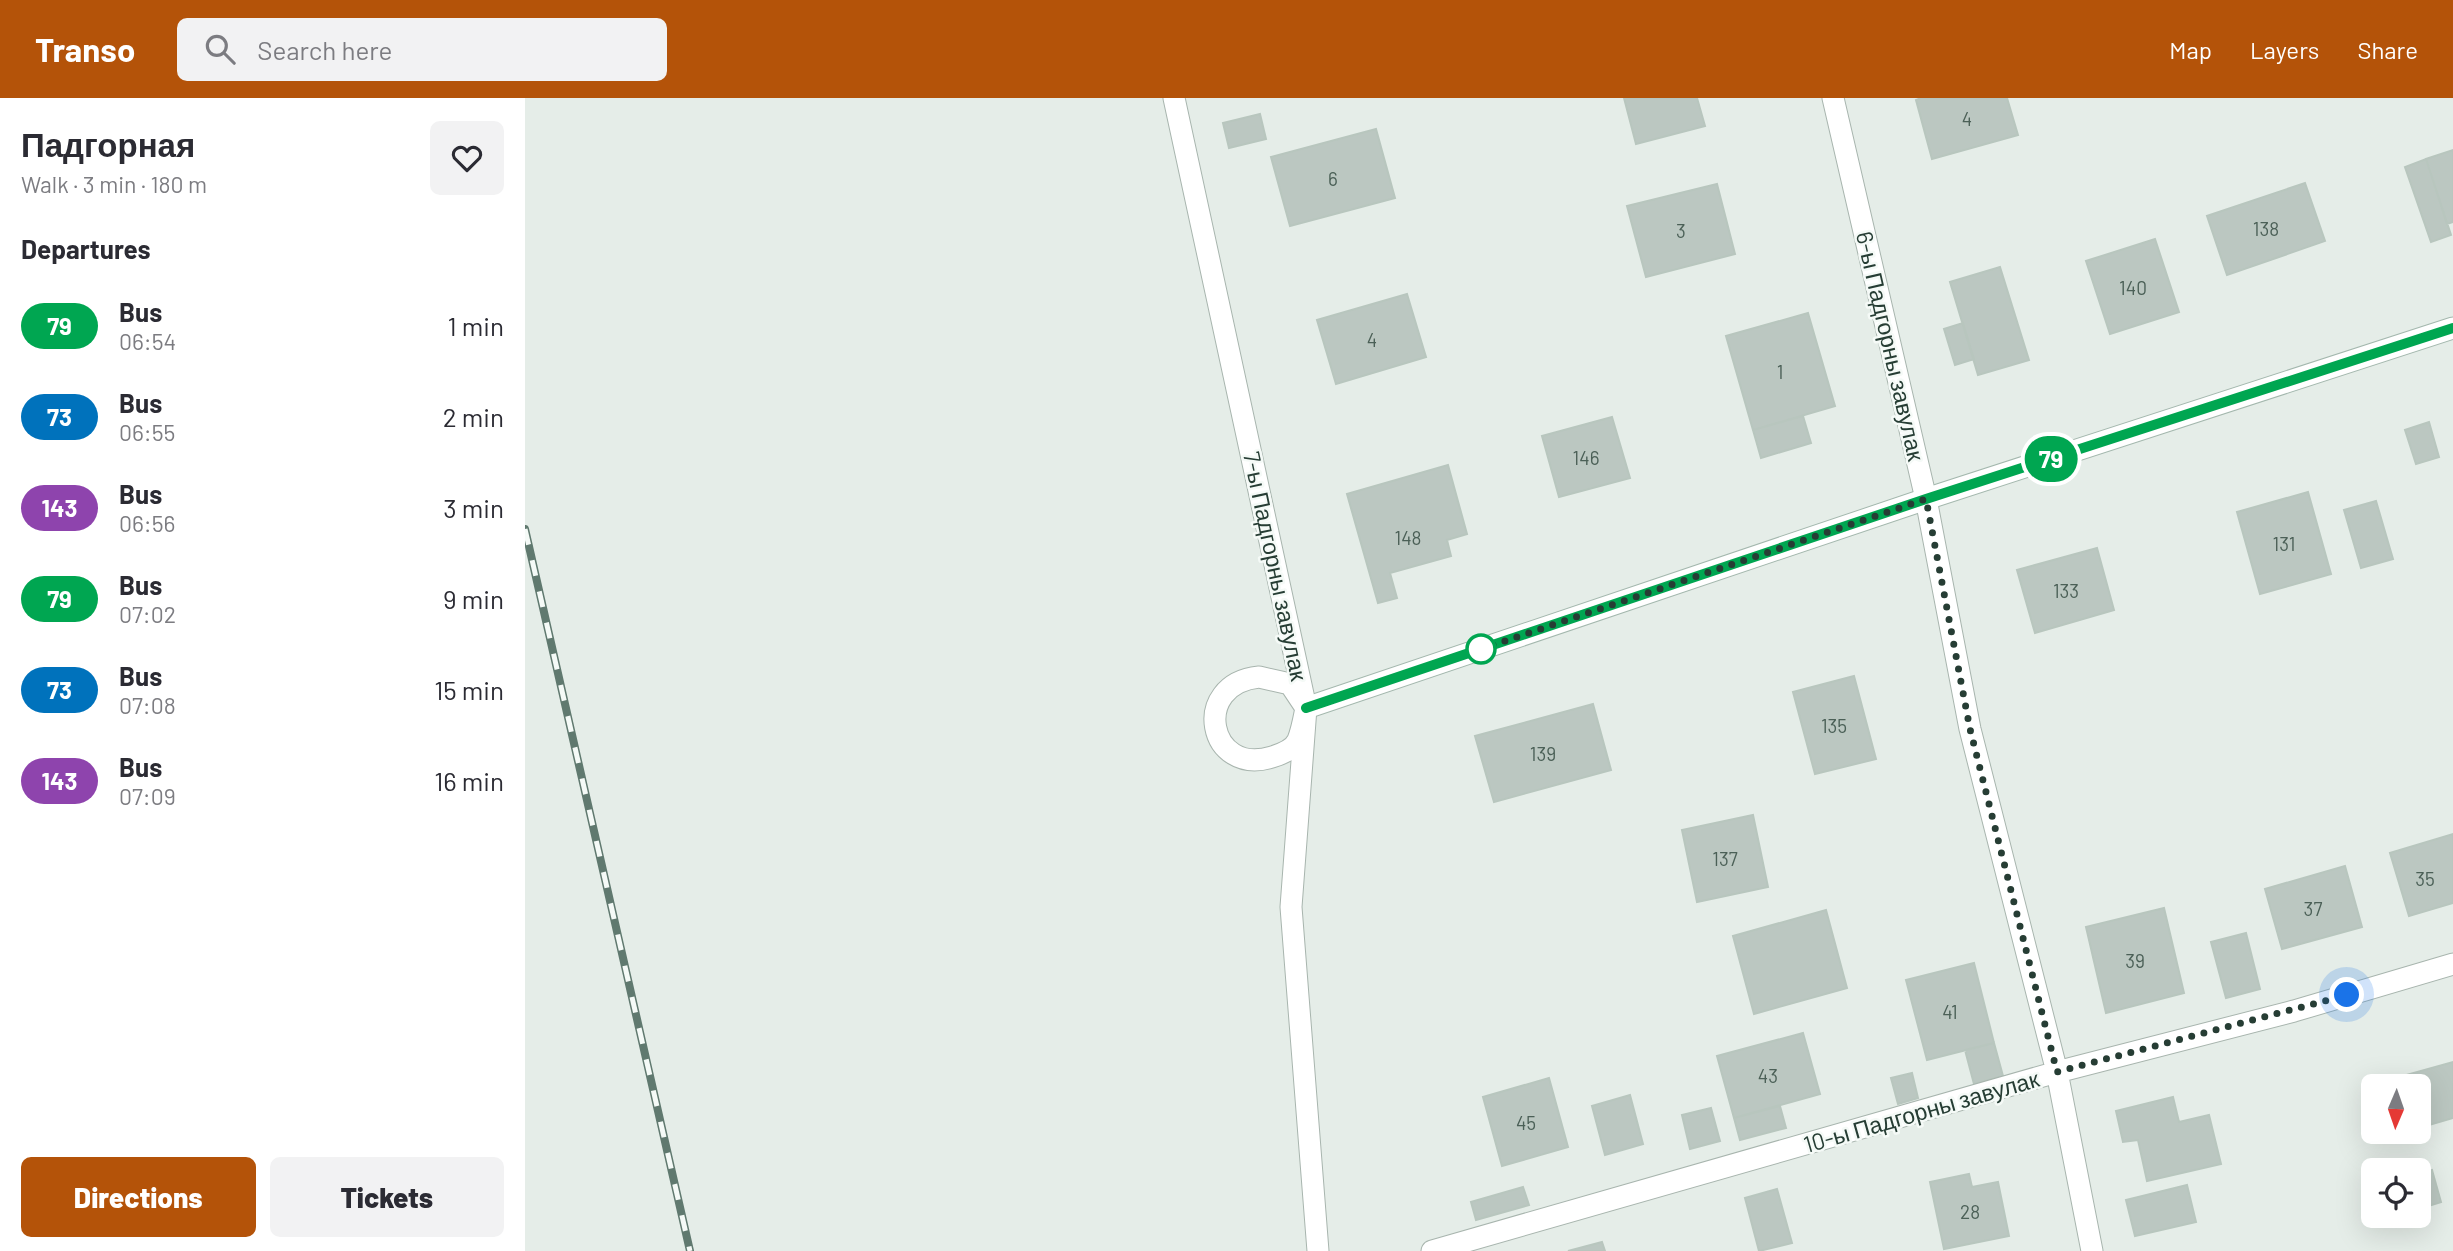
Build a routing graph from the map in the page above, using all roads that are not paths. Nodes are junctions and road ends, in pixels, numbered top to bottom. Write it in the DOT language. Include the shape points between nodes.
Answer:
graph roads {
  1 [pos="1174,98"];
  2 [pos="1833,98"];
  3 [pos="2453,328"];
  4 [pos="1926,499"];
  5 [pos="1306,708"];
  6 [pos="2453,964"];
  7 [pos="2057,1072"];
  8 [pos="1318,1251"];
  9 [pos="1431,1251"];
  10 [pos="2092,1251"];
  1 -- 5 [label="street, 7-ы Падгорны завулак"];
  2 -- 4 [label="street, 6-ы Падгорны завулак"];
  3 -- 4 [label="street"];
  4 -- 5 [label="street"];
  4 -- 7 [label="street, 6-ы Падгорны завулак" via="1970,729"];
  5 -- 5 [label="street" via="1290,684 1246,679 1221,695 1215,728 1233,756 1265,759 1298,742"];
  5 -- 8 [label="street, 7-ы Падгорны завулак" via="1291,907"];
  6 -- 7 [label="street, 10-ы Падгорны завулак" via="2294,1011"];
  7 -- 9 [label="street, 10-ы Падгорны завулак"];
  7 -- 10 [label="street, 6-ы Падгорны завулак"];
}
